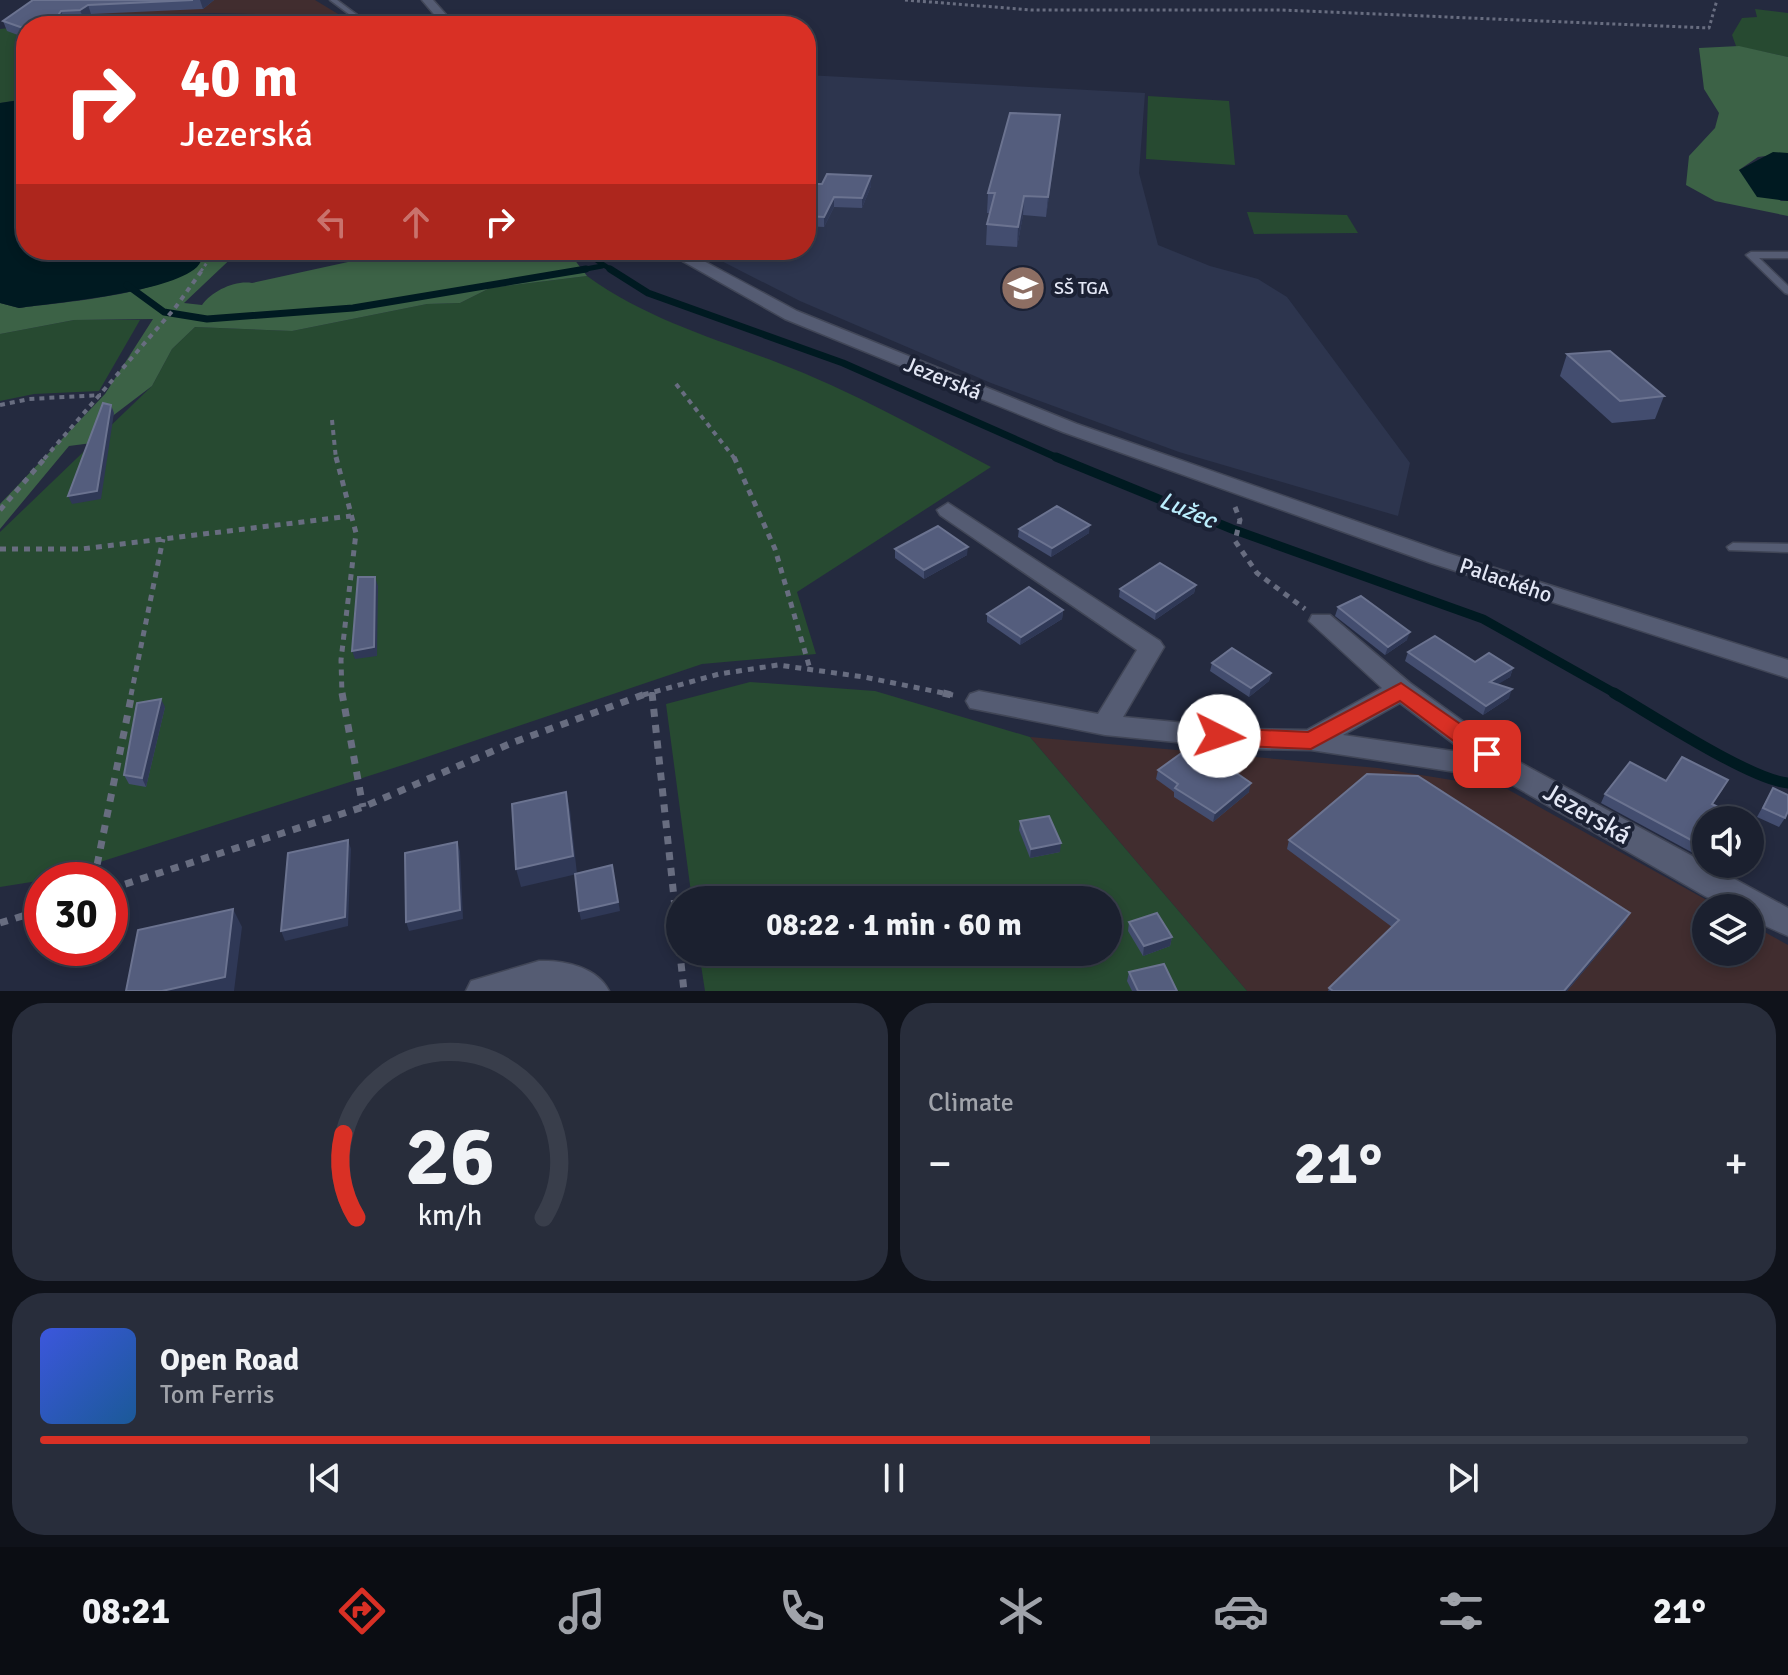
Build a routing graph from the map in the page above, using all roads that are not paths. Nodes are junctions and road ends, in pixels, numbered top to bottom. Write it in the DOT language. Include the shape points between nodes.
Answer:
graph roads {
  1 [pos="333,0"];
  2 [pos="427,0"];
  3 [pos="355,16"];
  4 [pos="441,16"];
  5 [pos="1788,255"];
  6 [pos="689,260"];
  7 [pos="1788,291"];
  8 [pos="1225,484"];
  9 [pos="948,510"];
  10 [pos="1733,547"];
  11 [pos="1788,548"];
  12 [pos="1321,621"];
  13 [pos="1788,669"];
  14 [pos="1401,690"];
  15 [pos="979,701"];
  16 [pos="1105,725"];
  17 [pos="1311,740"];
  18 [pos="1509,770"];
  19 [pos="1788,923"];
  20 [pos="483,991"];
  21 [pos="592,991"];
  1 -- 3 [label="lane"];
  2 -- 4 [label="street"];
  5 -- 7 [label="lane" via="1751,255"];
  6 -- 8 [label="street, Jezerská" via="791,315 864,346"];
  8 -- 13 [label="street, Palackého" via="1616,617"];
  9 -- 16 [label="street" via="1151,647"];
  10 -- 11 [label="lane"];
  12 -- 14 [label="street, Jezerská"];
  14 -- 17 [label="street"];
  14 -- 18 [label="street, Jezerská"];
  15 -- 16 [label="street"];
  16 -- 17 [label="street"];
  17 -- 18 [label="street"];
  18 -- 19 [label="street, Jezerská"];
  20 -- 21 [label="street" via="550,973 576,978"];
}
